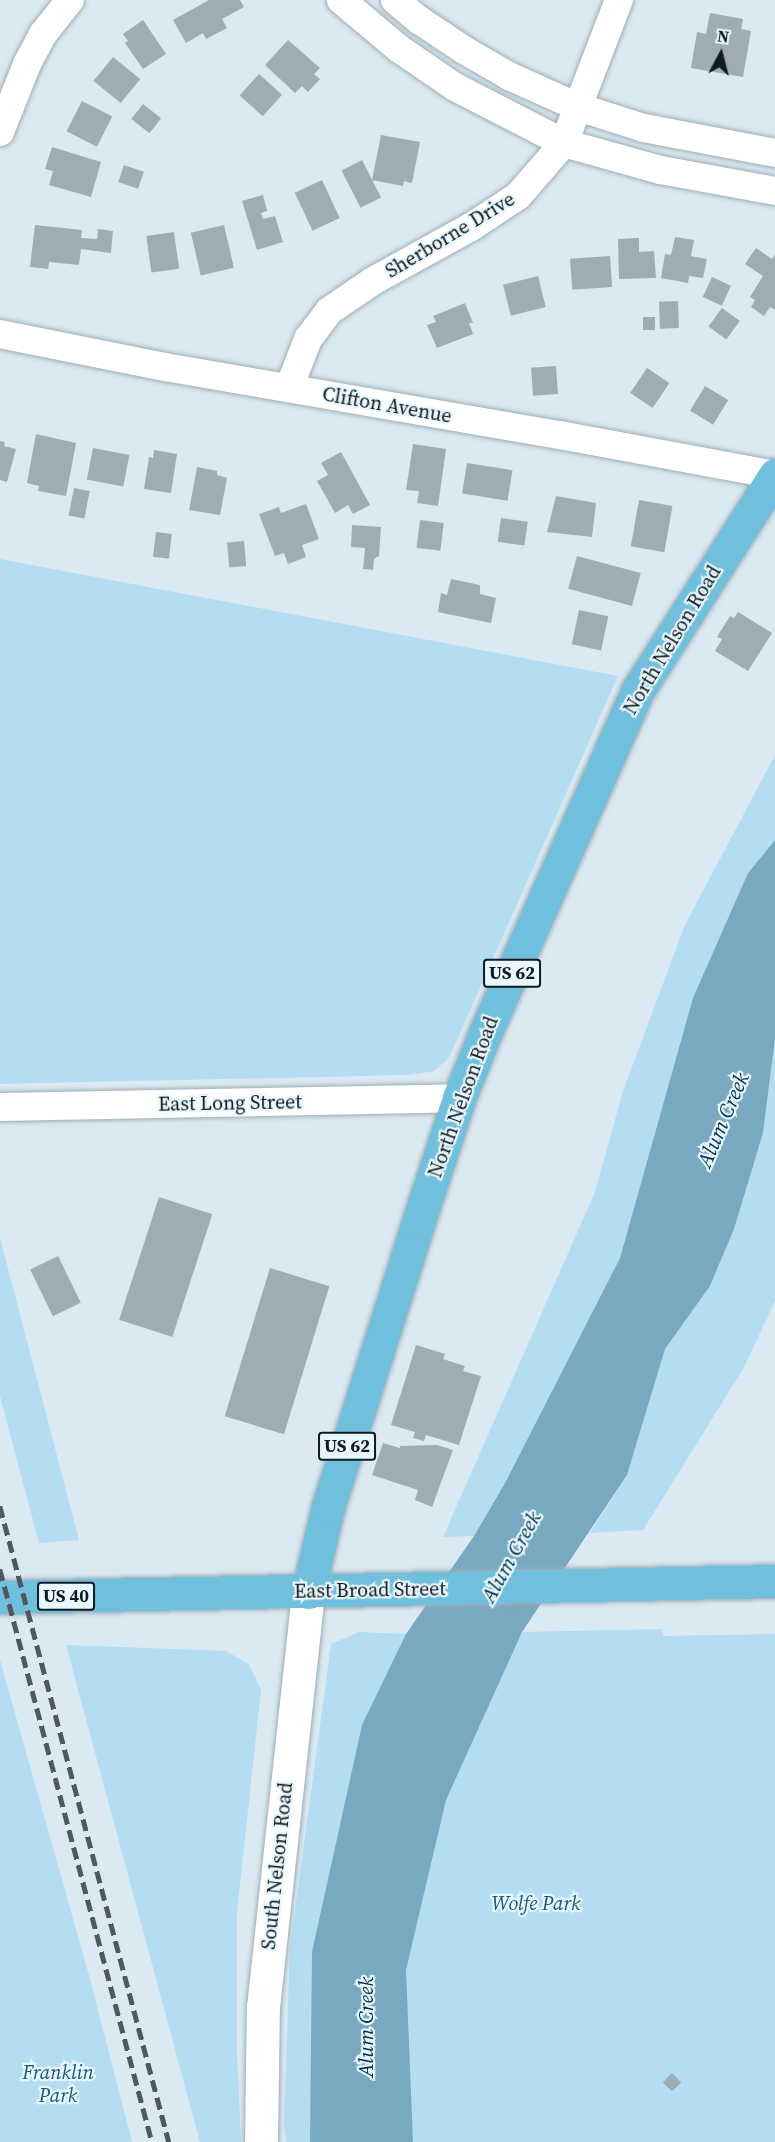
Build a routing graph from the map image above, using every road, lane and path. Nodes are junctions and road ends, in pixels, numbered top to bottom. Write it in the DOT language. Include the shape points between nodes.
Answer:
graph roads {
  1 [pos="70,0"];
  2 [pos="341,0"];
  3 [pos="395,0"];
  4 [pos="619,0"];
  5 [pos="578,107"];
  6 [pos="0,132"];
  7 [pos="564,143"];
  8 [pos="775,153"];
  9 [pos="775,191"];
  10 [pos="0,334"];
  11 [pos="289,388"];
  12 [pos="775,475"];
  13 [pos="459,1098"];
  14 [pos="0,1107"];
  15 [pos="775,1581"];
  16 [pos="308,1592"];
  17 [pos="0,1597"];
  18 [pos="261,2142"];
  1 -- 6 [label="street" via="43,34"];
  2 -- 7 [label="street" via="398,48 455,87"];
  3 -- 5 [label="street" via="464,50"];
  4 -- 5 [label="street, Sherborne Drive"];
  5 -- 7 [label="street, Sherborne Drive"];
  5 -- 8 [label="street" via="644,128"];
  7 -- 9 [label="street" via="661,170"];
  7 -- 11 [label="street, Sherborne Drive" via="518,196 329,311 308,339"];
  10 -- 11 [label="street, Clifton Avenue"];
  11 -- 12 [label="street, Clifton Avenue"];
  12 -- 13 [label="main road, North Nelson Road / US 62" via="634,698"];
  13 -- 14 [label="street, East Long Street"];
  13 -- 16 [label="main road, North Nelson Road / US 62" via="328,1507"];
  15 -- 16 [label="main road, East Broad Street / US 40"];
  16 -- 17 [label="main road, East Broad Street / US 40"];
  16 -- 18 [label="main road, South Nelson Road" via="263,2007"];
}
